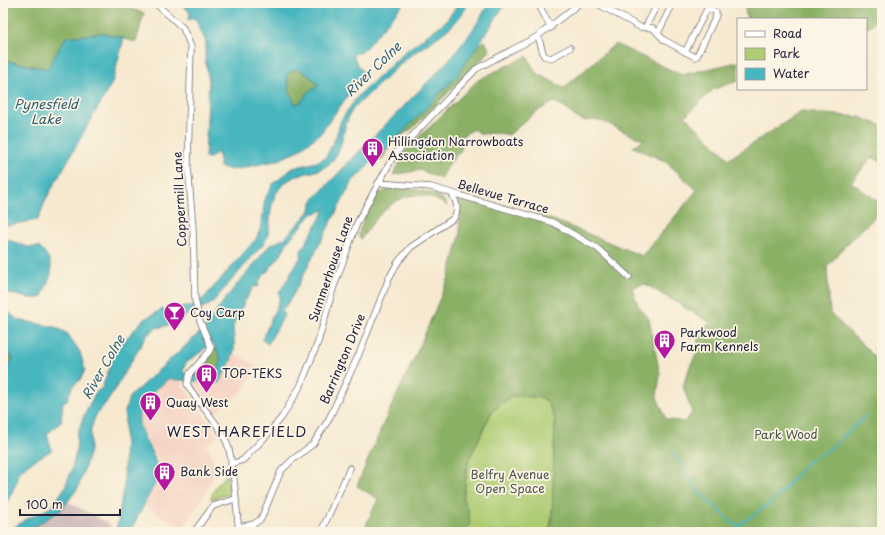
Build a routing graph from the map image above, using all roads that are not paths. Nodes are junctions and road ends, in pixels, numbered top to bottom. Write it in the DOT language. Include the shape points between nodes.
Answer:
graph roads {
  1 [pos="155,3"];
  2 [pos="580,3"];
  3 [pos="596,3"];
  4 [pos="658,3"];
  5 [pos="673,3"];
  6 [pos="540,7"];
  7 [pos="646,26"];
  8 [pos="551,28"];
  9 [pos="658,33"];
  10 [pos="538,36"];
  11 [pos="570,48"];
  12 [pos="685,52"];
  13 [pos="378,183"];
  14 [pos="452,194"];
  15 [pos="629,277"];
  16 [pos="231,464"];
  17 [pos="350,468"];
  18 [pos="235,499"];
  19 [pos="239,530"];
  20 [pos="194,532"];
  21 [pos="321,532"];
  1 -- 16 [label="street, Coppermill Lane" via="183,28 191,47 188,166 195,302 211,347 193,368 188,381 193,395 219,429 227,446"];
  2 -- 8 [label="street, Summerhouse Lane"];
  3 -- 7 [label="street" via="640,27"];
  4 -- 7 [label="street"];
  5 -- 9 [label="street"];
  6 -- 8 [label="street"];
  7 -- 9 [label="street"];
  8 -- 10 [label="street, Summerhouse Lane"];
  9 -- 12 [label="street" via="664,40"];
  10 -- 11 [label="street" via="544,56 551,58"];
  10 -- 13 [label="street, Summerhouse Lane" via="476,69 394,155"];
  12 -- 12 [label="street" via="697,56 716,16 713,8 706,11"];
  13 -- 14 [label="street, Bellevue Terrace" via="432,188"];
  13 -- 16 [label="street, Summerhouse Lane" via="357,223 333,289 318,342 301,385 268,435 243,460"];
  14 -- 15 [label="street, Bellevue Terrace" via="552,222 597,248"];
  14 -- 19 [label="street, Barrington Drive" via="457,203 454,218 411,247 389,278 343,390 317,438 281,471 260,519"];
  16 -- 18 [label="street, Coppermill Lane"];
  17 -- 21 [label="street"];
  18 -- 19 [label="street, Coppermill Lane"];
  18 -- 20 [label="street" via="213,506"];
}
